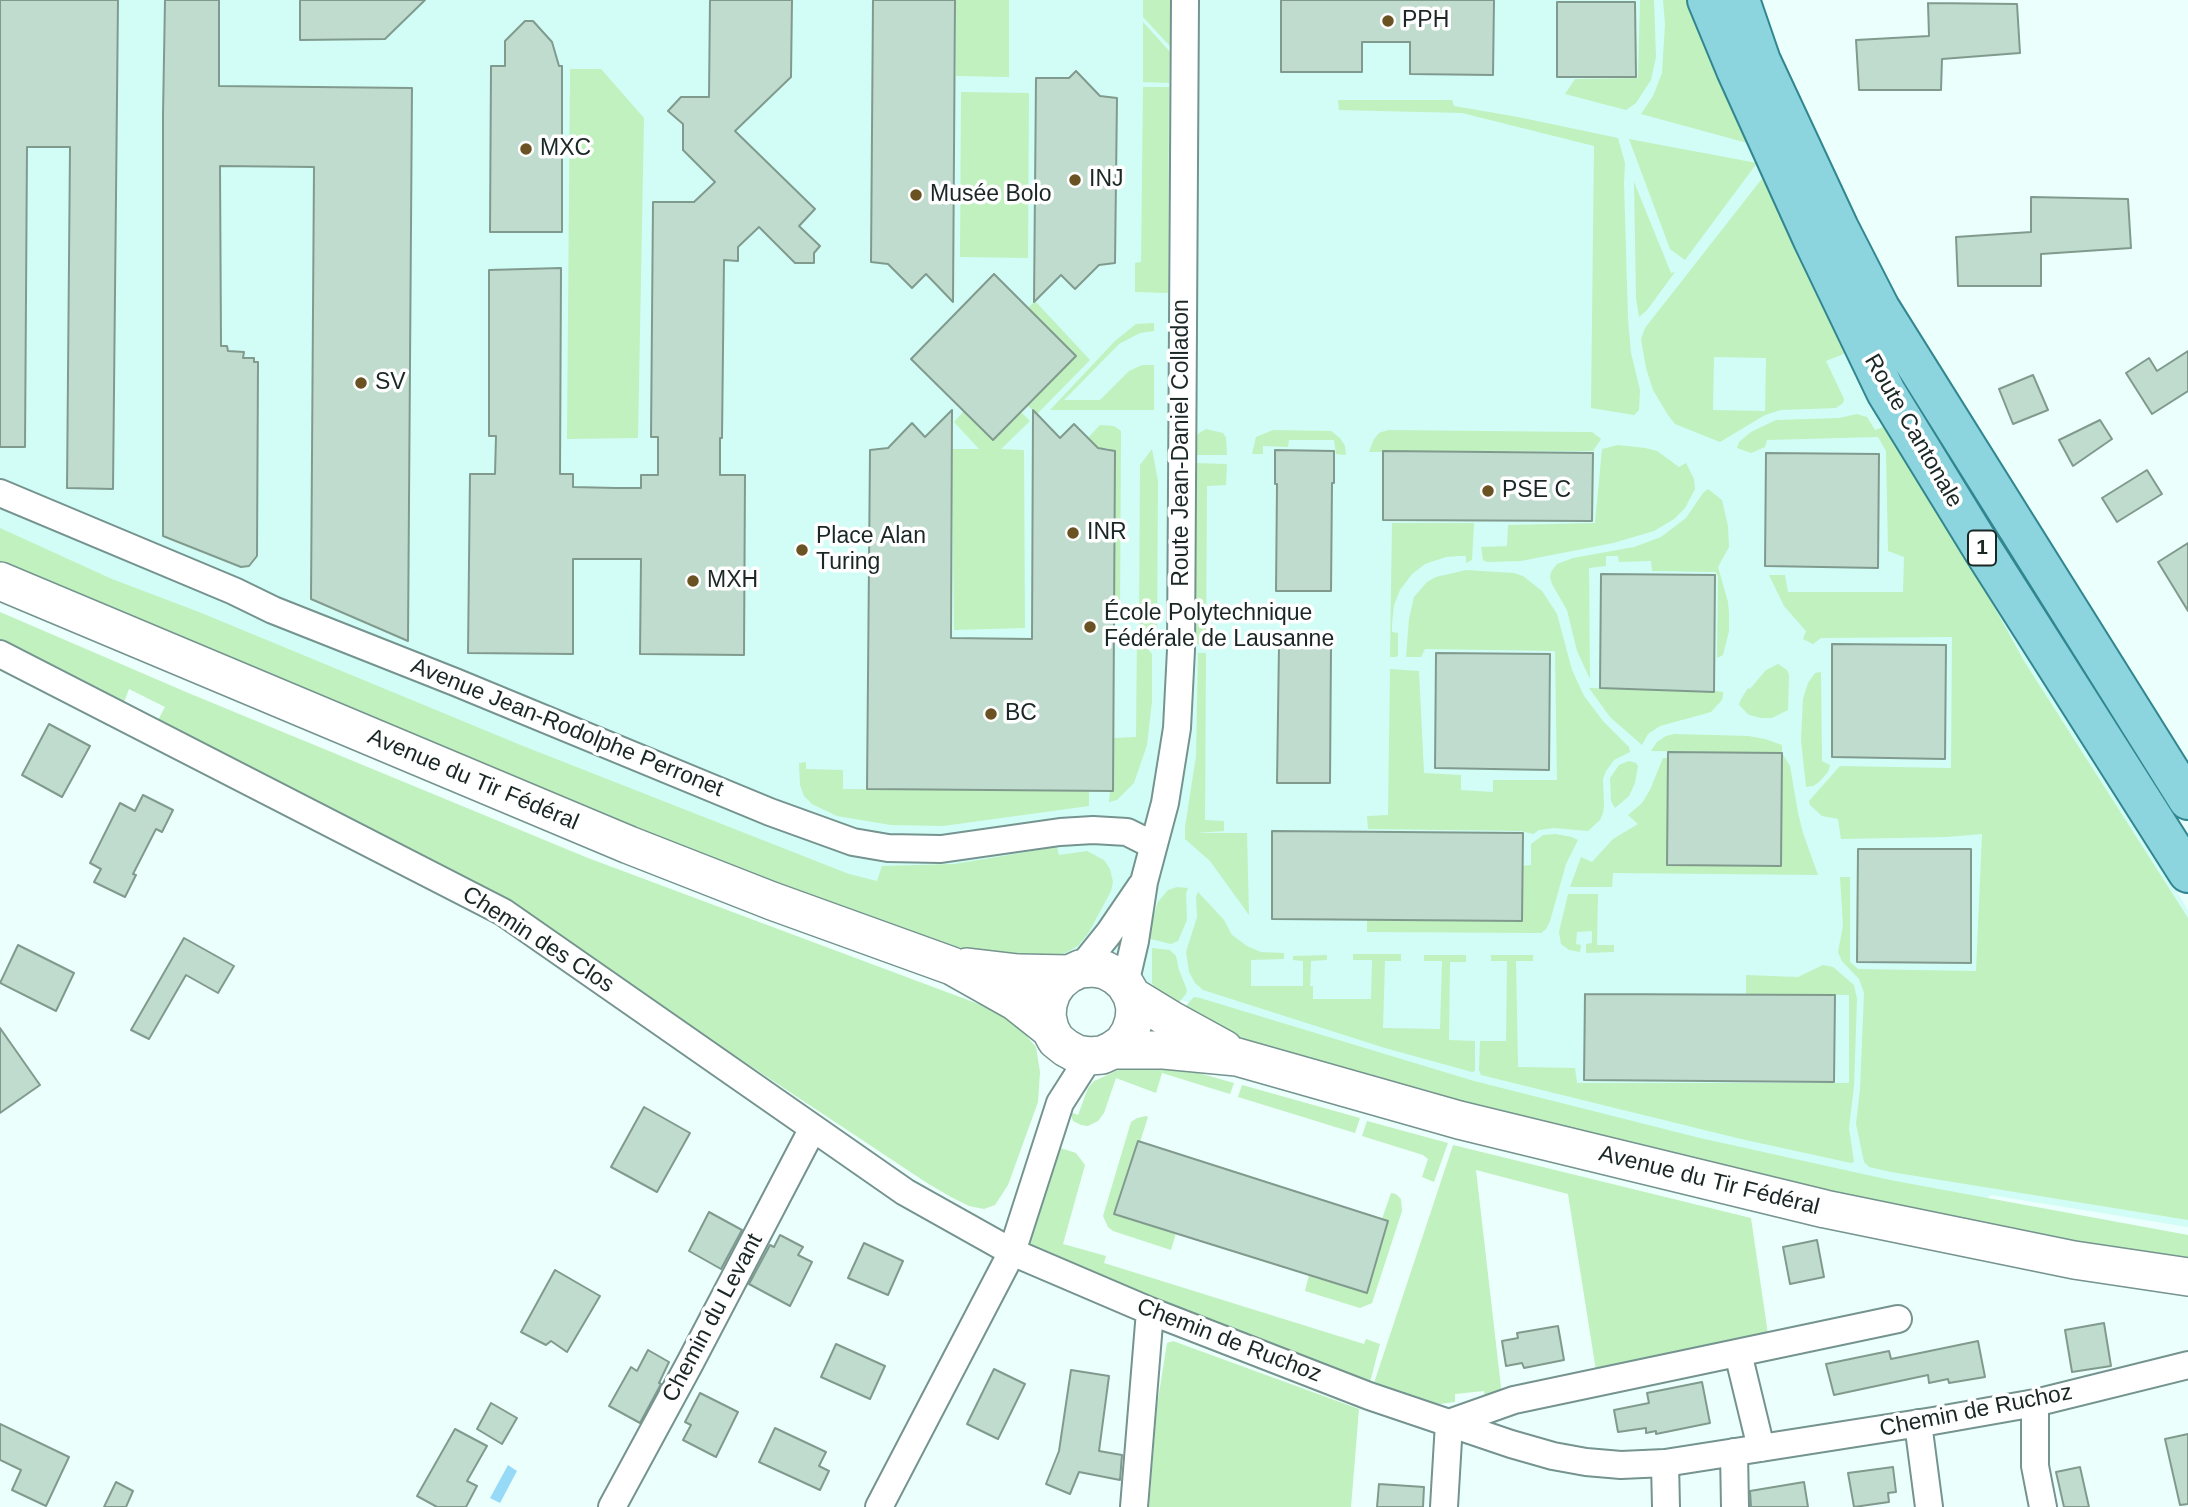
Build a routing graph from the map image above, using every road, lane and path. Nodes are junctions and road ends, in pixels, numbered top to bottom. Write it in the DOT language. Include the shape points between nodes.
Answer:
graph roads {
  1 [pos="1185,0"];
  2 [pos="1707,0"];
  3 [pos="1740,0"];
  4 [pos="1749,65"];
  5 [pos="1826,234"];
  6 [pos="0,493"];
  7 [pos="0,581"];
  8 [pos="0,654"];
  9 [pos="2188,800"];
  10 [pos="1153,845"];
  11 [pos="2188,873"];
  12 [pos="1144,882"];
  13 [pos="952,966"];
  14 [pos="1074,972"];
  15 [pos="1129,990"];
  16 [pos="1053,1034"];
  17 [pos="1102,1053"];
  18 [pos="1237,1057"];
  19 [pos="1060,1103"];
  20 [pos="813,1128"];
  21 [pos="1012,1252"];
  22 [pos="2188,1277"];
  23 [pos="1150,1311"];
  24 [pos="1898,1319"];
  25 [pos="1738,1353"];
  26 [pos="2188,1365"];
  27 [pos="2035,1403"];
  28 [pos="1449,1423"];
  29 [pos="1918,1423"];
  30 [pos="1761,1448"];
  31 [pos="1734,1452"];
  32 [pos="1665,1463"];
  33 [pos="612,1507"];
  34 [pos="879,1507"];
  35 [pos="1134,1507"];
  36 [pos="1444,1507"];
  37 [pos="1665,1507"];
  38 [pos="1735,1507"];
  39 [pos="1930,1507"];
  40 [pos="2043,1507"];
  1 -- 10 [label="street, Route Jean-Daniel Colladon" via="1181,650 1177,728"];
  2 -- 4 [label="main road, Route Cantonale / 1"];
  3 -- 4 [label="main road, Route Cantonale / 1"];
  4 -- 5 [label="main road, Route Cantonale / 1"];
  5 -- 9 [label="main road, Route Cantonale / 1" via="1880,308"];
  5 -- 11 [label="main road, Route Cantonale / 1" via="1886,392"];
  6 -- 10 [label="street, Avenue Jean-Rodolphe Perronet" via="273,610 853,842 941,849 1093,830 1127,832"];
  7 -- 13 [label="main road, Avenue du Tir Fédéral" via="629,845"];
  8 -- 20 [label="street, Chemin des Clos" via="502,912"];
  10 -- 12 [label="street, Route Jean-Daniel Colladon"];
  12 -- 14 [label="street, Route Jean-Daniel Colladon" via="1109,933"];
  12 -- 15 [label="street, Route Jean-Daniel Colladon"];
  13 -- 14 [label="main road, Avenue du Tir Fédéral" via="1018,973"];
  13 -- 16 [label="main road, Avenue du Tir Fédéral" via="1016,1002"];
  14 -- 15 [label="main road" via="1105,970"];
  14 -- 16 [label="main road" via="1052,992 1047,1016"];
  15 -- 17 [label="main road" via="1135,1008 1130,1032 1123,1042"];
  15 -- 18 [label="main road, Avenue du Tir Fédéral"];
  16 -- 17 [label="main road" via="1077,1054"];
  16 -- 19 [label="street" via="1060,1059"];
  17 -- 18 [label="main road, Avenue du Tir Fédéral" via="1164,1050"];
  17 -- 19 [label="street"];
  18 -- 22 [label="main road, Avenue du Tir Fédéral" via="1459,1120 1825,1209 2074,1260"];
  19 -- 21 [label="street"];
  20 -- 21 [label="street, Chemin des Clos" via="905,1192"];
  20 -- 33 [label="street, Chemin du Levant"];
  21 -- 23 [label="street, Chemin de Ruchoz"];
  21 -- 34 [label="street"];
  23 -- 28 [label="street, Chemin de Ruchoz"];
  23 -- 35 [label="street"];
  24 -- 25 [label="street"];
  25 -- 28 [label="street" via="1514,1400"];
  25 -- 30 [label="street"];
  26 -- 27 [label="street, Chemin de Ruchoz"];
  27 -- 29 [label="street, Chemin de Ruchoz"];
  27 -- 40 [label="street" via="2035,1466"];
  28 -- 32 [label="street, Chemin de Ruchoz" via="1553,1456 1620,1465"];
  28 -- 36 [label="street"];
  29 -- 30 [label="street, Chemin de Ruchoz"];
  29 -- 39 [label="street"];
  30 -- 31 [label="street, Chemin de Ruchoz"];
  31 -- 32 [label="street, Chemin de Ruchoz"];
  31 -- 38 [label="street"];
  32 -- 37 [label="street"];
}
